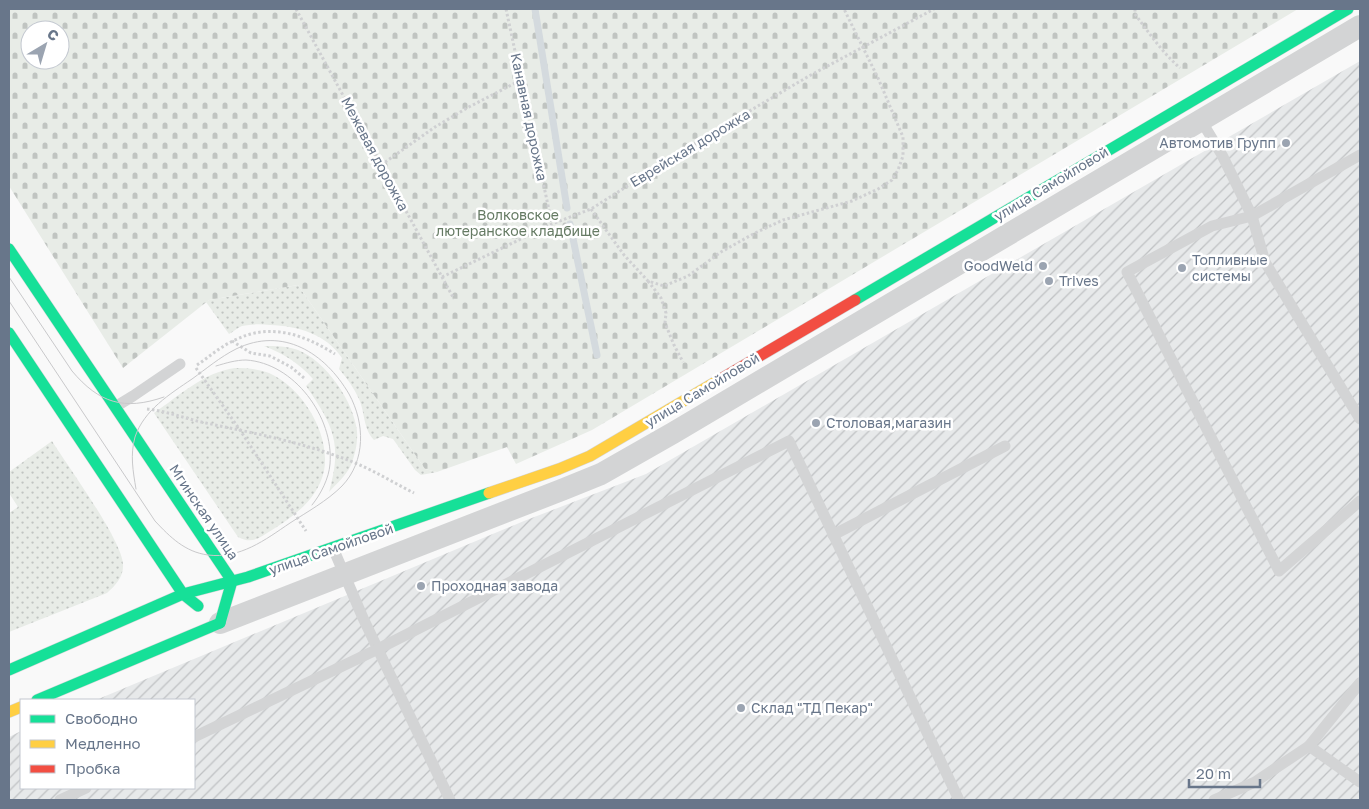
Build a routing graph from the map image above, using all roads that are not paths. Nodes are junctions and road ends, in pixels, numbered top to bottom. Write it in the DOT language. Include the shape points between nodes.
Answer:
graph roads {
  1 [pos="1348,9"];
  2 [pos="1360,26"];
  3 [pos="1195,111"];
  4 [pos="1360,155"];
  5 [pos="1252,216"];
  6 [pos="9,249"];
  7 [pos="9,333"];
  8 [pos="180,364"];
  9 [pos="115,406"];
  10 [pos="1360,419"];
  11 [pos="1005,446"];
  12 [pos="1360,501"];
  13 [pos="833,535"];
  14 [pos="333,548"];
  15 [pos="344,574"];
  16 [pos="232,581"];
  17 [pos="184,594"];
  18 [pos="212,617"];
  19 [pos="378,649"];
  20 [pos="9,670"];
  21 [pos="1360,683"];
  22 [pos="39,699"];
  23 [pos="195,736"];
  24 [pos="1309,746"];
  25 [pos="1360,782"];
  26 [pos="84,789"];
  27 [pos="60,800"];
  28 [pos="450,800"];
  29 [pos="959,800"];
  30 [pos="1214,800"];
  1 -- 3 [label="street, улица Самойловой"];
  2 -- 3 [label="street, улица Самойловой"];
  3 -- 5 [label="lane" via="1222,155"];
  3 -- 14 [label="street, улица Самойловой" via="590,456"];
  3 -- 15 [label="street, улица Самойловой" via="673,434 601,474"];
  4 -- 5 [label="lane"];
  5 -- 10 [label="lane" via="1266,262"];
  5 -- 12 [label="lane" via="1212,226 1127,272 1279,571"];
  6 -- 9 [label="street, Мгинская улица"];
  7 -- 17 [label="street"];
  8 -- 9 [label="lane"];
  9 -- 16 [label="street, Мгинская улица"];
  11 -- 13 [label="lane"];
  13 -- 19 [label="lane" via="789,441"];
  13 -- 29 [label="lane"];
  14 -- 15 [label="lane"];
  14 -- 16 [label="street, улица Самойловой"];
  15 -- 18 [label="street, улица Самойловой"];
  15 -- 19 [label="lane"];
  16 -- 17 [label="street, улица Самойловой"];
  16 -- 18 [label="street, Мгинская улица"];
  17 -- 18 [label="street"];
  17 -- 20 [label="street, улица Самойловой"];
  18 -- 22 [label="street, улица Самойловой" via="159,650"];
  19 -- 23 [label="lane"];
  19 -- 28 [label="lane"];
  21 -- 24 [label="lane"];
  24 -- 25 [label="lane"];
  24 -- 30 [label="lane" via="1256,782"];
  26 -- 27 [label="lane"];
}
